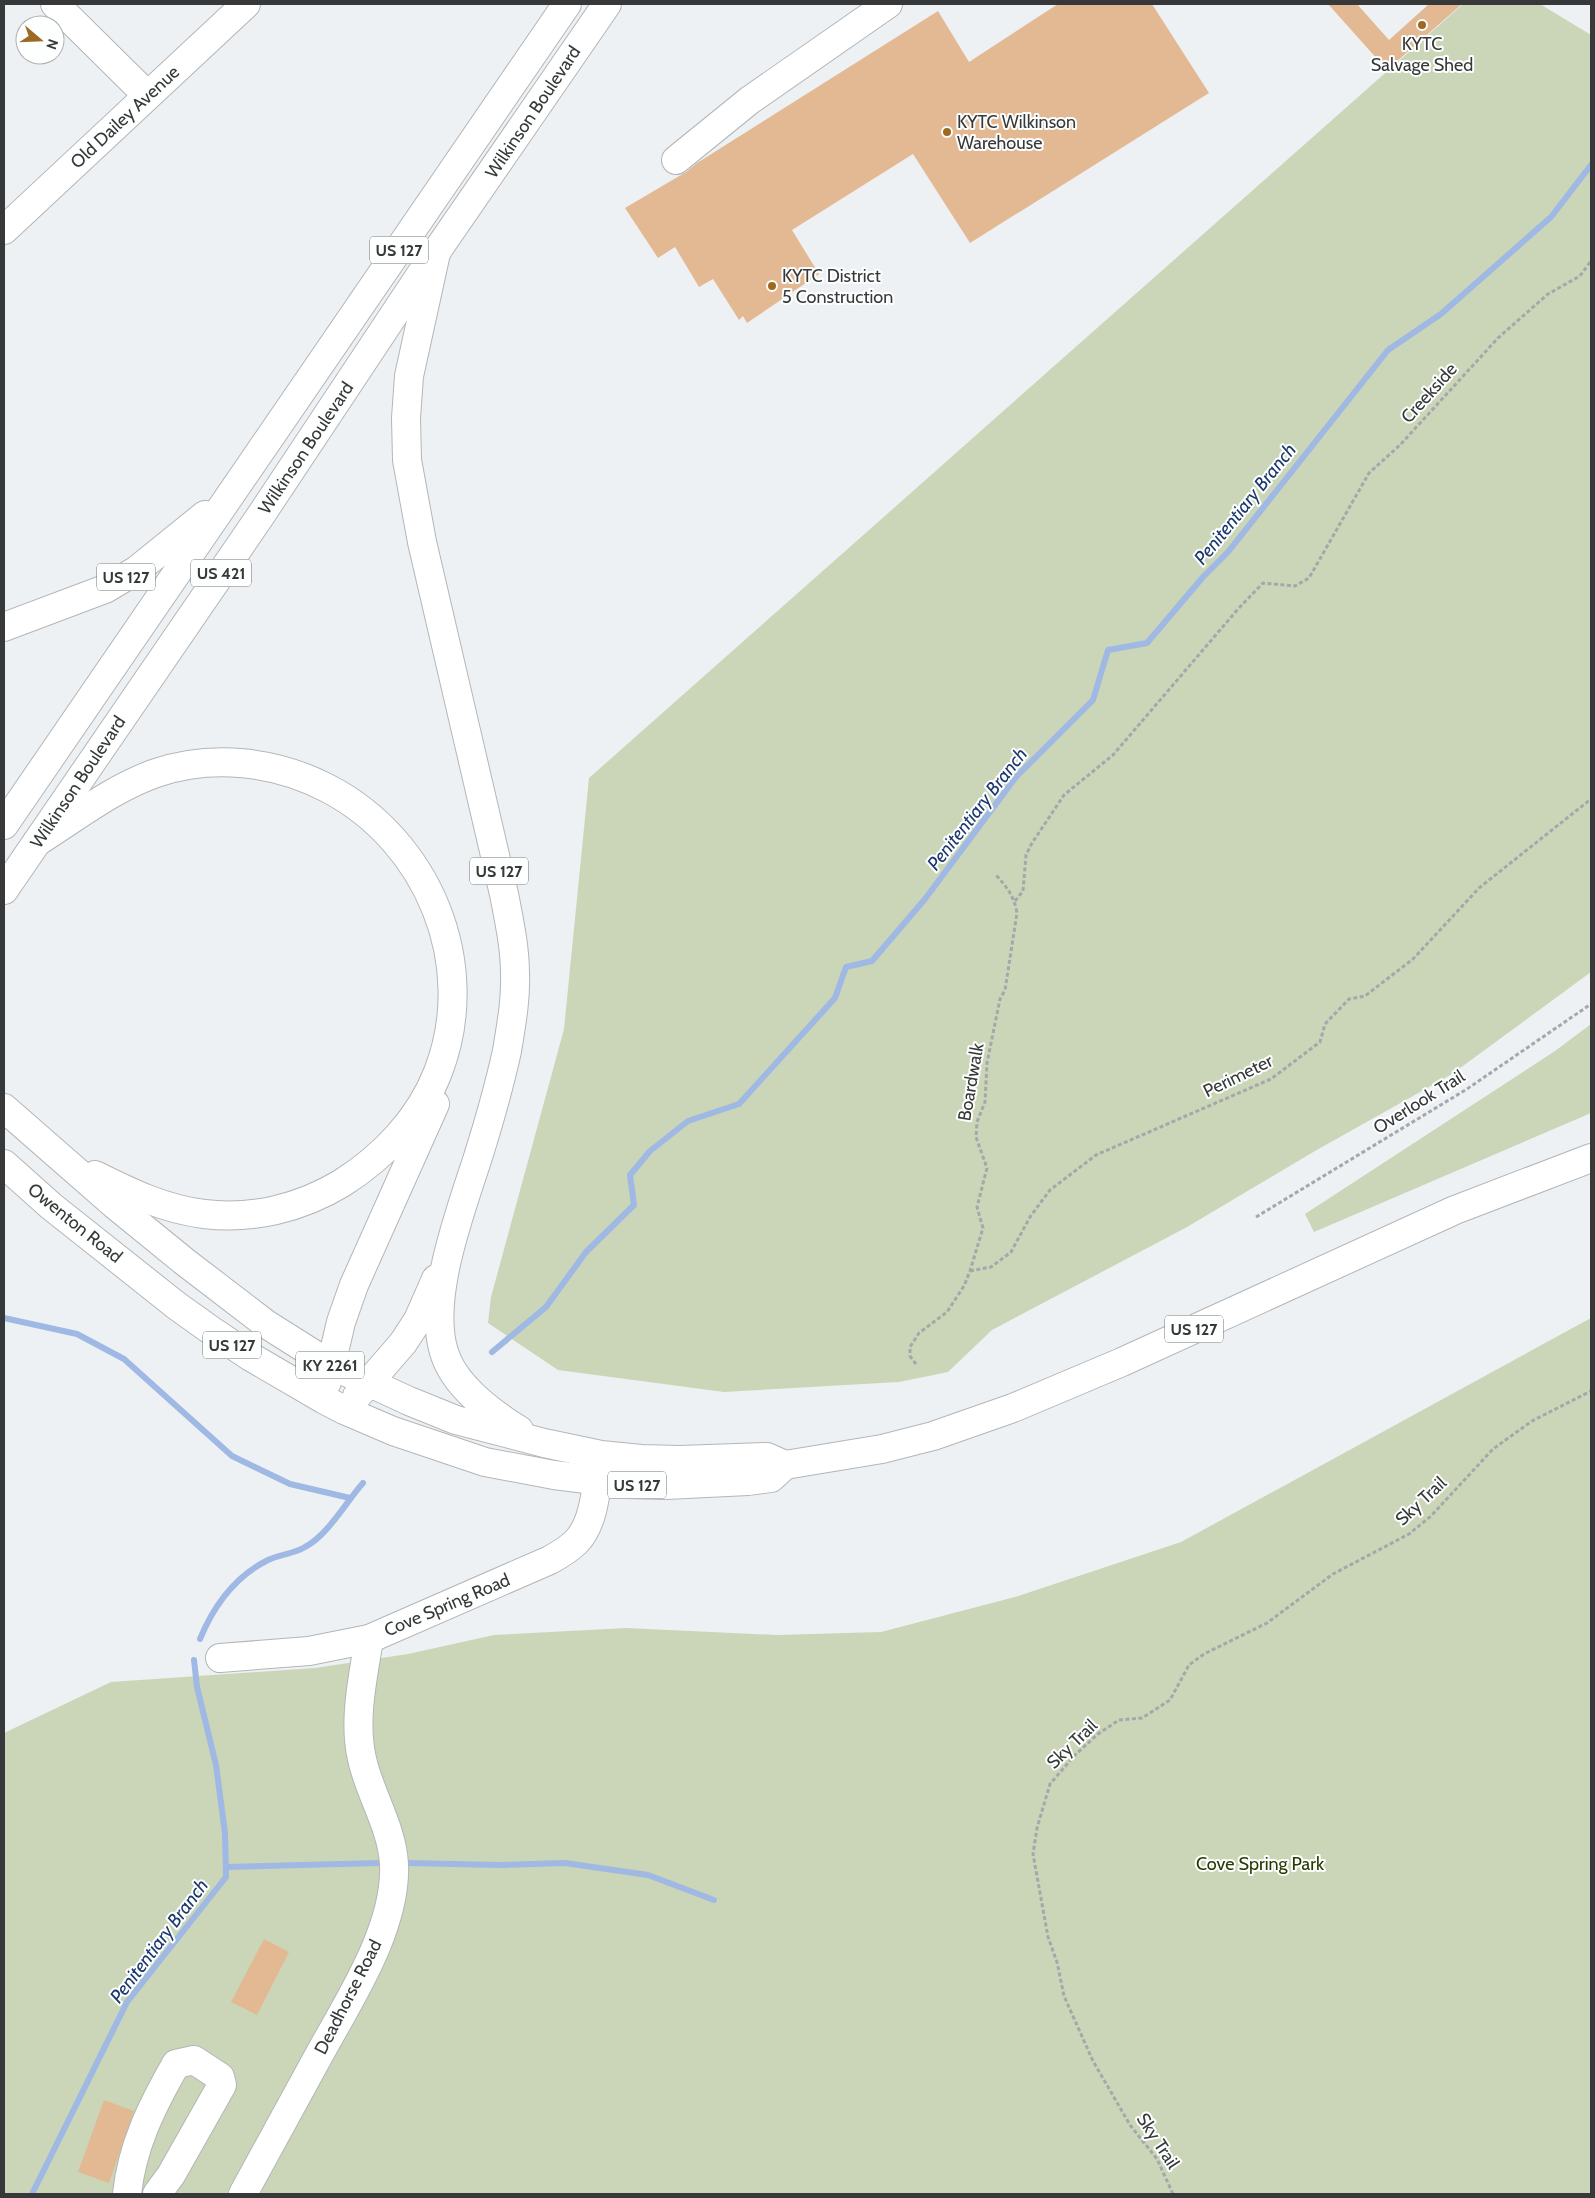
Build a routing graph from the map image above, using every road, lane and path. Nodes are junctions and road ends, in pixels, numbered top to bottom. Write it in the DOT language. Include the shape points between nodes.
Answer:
graph roads {
  1 [pos="55,4"];
  2 [pos="246,4"];
  3 [pos="566,4"];
  4 [pos="607,4"];
  5 [pos="888,4"];
  6 [pos="147,95"];
  7 [pos="676,160"];
  8 [pos="4,230"];
  9 [pos="436,253"];
  10 [pos="1591,261"];
  11 [pos="230,495"];
  12 [pos="4,628"];
  13 [pos="1591,799"];
  14 [pos="4,825"];
  15 [pos="37,842"];
  16 [pos="995,874"];
  17 [pos="4,890"];
  18 [pos="1015,901"];
  19 [pos="454,995"];
  20 [pos="1591,1004"];
  21 [pos="4,1108"];
  22 [pos="61,1158"];
  23 [pos="1591,1158"];
  24 [pos="4,1164"];
  25 [pos="1256,1217"];
  26 [pos="451,1246"];
  27 [pos="970,1271"];
  28 [pos="916,1364"];
  29 [pos="331,1365"];
  30 [pos="369,1382"];
  31 [pos="1591,1390"];
  32 [pos="334,1404"];
  33 [pos="544,1443"];
  34 [pos="601,1455"];
  35 [pos="785,1465"];
  36 [pos="597,1482"];
  37 [pos="369,1639"];
  38 [pos="220,1658"];
  39 [pos="127,2194"];
  40 [pos="157,2194"];
  41 [pos="243,2194"];
  42 [pos="1173,2194"];
  1 -- 6 [label="main road"];
  2 -- 6 [label="main road, Old Dailey Avenue"];
  3 -- 11 [label="main road, Wilkinson Boulevard / US 127"];
  4 -- 9 [label="main road, Wilkinson Boulevard / US 127"];
  5 -- 7 [label="main road" via="750,100"];
  6 -- 8 [label="main road, Old Dailey Avenue"];
  9 -- 15 [label="main road, Wilkinson Boulevard / US 421"];
  9 -- 26 [label="main road, US 127" via="409,376 408,460 422,542 504,894 516,975 507,1051"];
  10 -- 18 [label="path, Creekside" via="1580,276 1548,294 1498,338 1400,446 1369,473 1309,578 1295,586 1263,583 1113,755 1064,795 1026,855 1023,891"];
  11 -- 12 [label="main road, US 127" via="137,570 105,589"];
  11 -- 14 [label="main road, Wilkinson Boulevard / US 421"];
  13 -- 27 [label="path, Perimeter" via="1479,888 1413,959 1365,996 1349,999 1325,1024 1320,1042 1272,1079 1096,1155 1050,1190 1030,1217 1011,1252 991,1267"];
  15 -- 17 [label="main road, Wilkinson Boulevard / US 421"];
  15 -- 19 [label="main road" via="125,787 156,773 221,762 284,770 340,795 366,813 409,859 440,917 450,950"];
  16 -- 18 [label="path" via="1008,887"];
  18 -- 27 [label="path, Boardwalk" via="1017,913 1005,990 1000,998 987,1063 985,1102 977,1122 976,1137 987,1168 978,1207 983,1228"];
  19 -- 22 [label="main road" via="448,1038 438,1073 423,1104 381,1154 329,1191 269,1212 206,1214 145,1200"];
  19 -- 29 [label="main road" via="451,1044 442,1086 417,1149 354,1284"];
  20 -- 25 [label="path, Overlook Trail" via="1467,1089"];
  21 -- 22 [label="main road, KY 2261"];
  22 -- 29 [label="main road, KY 2261" via="229,1296"];
  23 -- 35 [label="main road, US 127" via="1455,1210 1122,1362 1013,1408 933,1436 882,1449"];
  24 -- 32 [label="main road, Owenton Road / US 127" via="51,1206 177,1306 251,1357"];
  26 -- 30 [label="main road" via="418,1320"];
  26 -- 33 [label="main road, US 127" via="440,1306 439,1329 444,1354 457,1377 482,1404"];
  27 -- 28 [label="path, Boardwalk" via="947,1312 920,1333 910,1347 910,1356"];
  29 -- 30 [label="main road, KY 2261"];
  29 -- 32 [label="main road"];
  30 -- 32 [label="main road"];
  30 -- 33 [label="main road, KY 2261" via="456,1420"];
  31 -- 42 [label="path, Sky Trail" via="1532,1421 1493,1449 1431,1516 1409,1534 1333,1574 1267,1623 1204,1654 1189,1665 1170,1700 1142,1718 1119,1720 1098,1734 1075,1754 1050,1784 1033,1854 1048,1937 1064,1996 1093,2061 1130,2125 1157,2159"];
  32 -- 36 [label="main road, US 127" via="441,1449 485,1462"];
  33 -- 34 [label="main road, US 127"];
  34 -- 35 [label="main road, US 127" via="680,1460 767,1457"];
  34 -- 36 [label="main road, Cove Spring Road"];
  35 -- 36 [label="main road, US 127" via="771,1478 748,1481 666,1485"];
  36 -- 37 [label="main road, Cove Spring Road" via="584,1531 565,1551"];
  37 -- 38 [label="main road, Cove Spring Road" via="309,1651"];
  37 -- 41 [label="main road, Deadhorse Road" via="360,1696 358,1736 362,1760 390,1839 394,1864 392,1894 378,1942 358,1986"];
  39 -- 40 [label="main road" via="138,2140 151,2109 176,2064 194,2060 220,2077 222,2085"];
}
